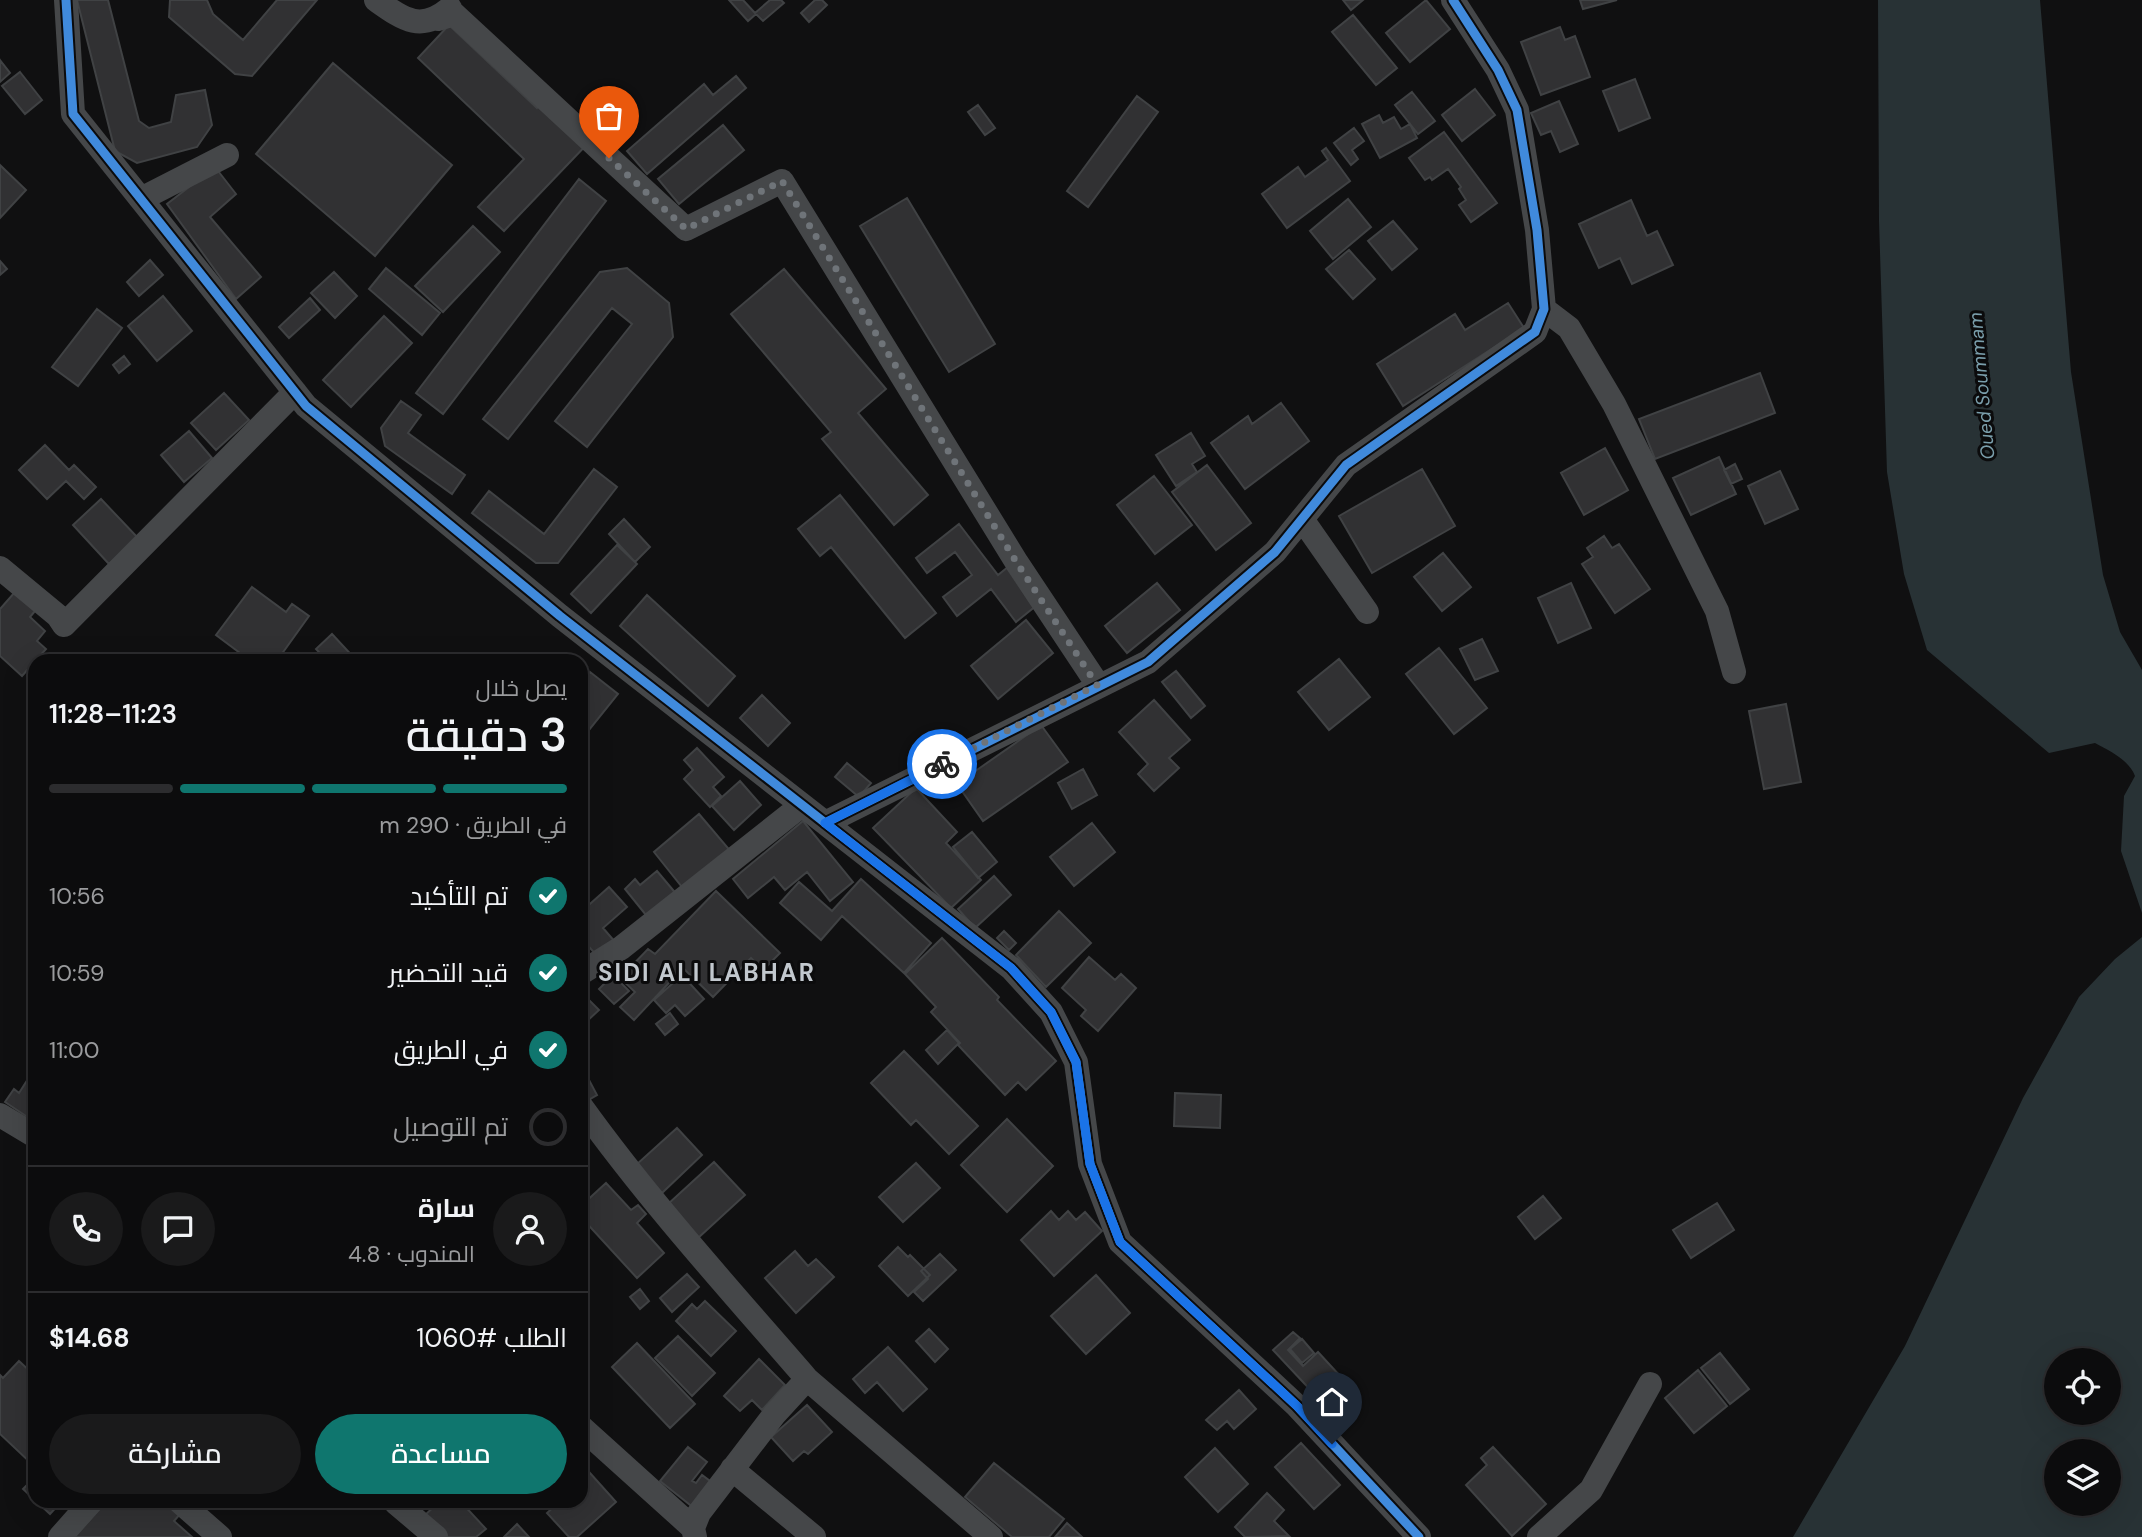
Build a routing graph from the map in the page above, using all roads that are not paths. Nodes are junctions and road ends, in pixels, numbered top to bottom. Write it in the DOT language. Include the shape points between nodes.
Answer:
graph roads {
  1 [pos="66,0"];
  2 [pos="376,0"];
  3 [pos="457,0"];
  4 [pos="1452,0"];
  5 [pos="438,19"];
  6 [pos="227,155"];
  7 [pos="141,199"];
  8 [pos="1544,309"];
  9 [pos="1569,328"];
  10 [pos="1535,332"];
  11 [pos="295,392"];
  12 [pos="1301,519"];
  13 [pos="0,568"];
  14 [pos="1367,612"];
  15 [pos="1734,672"];
  16 [pos="1097,685"];
  17 [pos="802,805"];
  18 [pos="825,823"];
  19 [pos="588,960"];
  20 [pos="0,1115"];
  21 [pos="588,1116"];
  22 [pos="28,1132"];
  23 [pos="807,1379"];
  24 [pos="1650,1384"];
  25 [pos="588,1434"];
  26 [pos="732,1469"];
  27 [pos="86,1508"];
  28 [pos="187,1508"];
  29 [pos="402,1508"];
  30 [pos="694,1533"];
  31 [pos="60,1537"];
  32 [pos="220,1537"];
  33 [pos="436,1537"];
  34 [pos="814,1537"];
  35 [pos="991,1537"];
  36 [pos="1419,1537"];
  37 [pos="1539,1537"];
  1 -- 7 [label="street" via="73,114"];
  2 -- 5 [label="street" via="405,20"];
  3 -- 5 [label="street"];
  4 -- 8 [label="street" via="1498,70 1517,110 1537,230"];
  5 -- 16 [label="street" via="454,15 686,229 782,181"];
  6 -- 7 [label="street"];
  7 -- 11 [label="street"];
  8 -- 9 [label="street"];
  8 -- 10 [label="street"];
  9 -- 10 [label="street"];
  9 -- 15 [label="street" via="1614,404 1717,611"];
  10 -- 12 [label="street" via="1346,465"];
  11 -- 13 [label="street" via="64,625"];
  11 -- 17 [label="street" via="306,406 559,616"];
  12 -- 14 [label="street"];
  12 -- 16 [label="street" via="1275,552 1148,662"];
  16 -- 18 [label="street"];
  17 -- 18 [label="street"];
  17 -- 19 [label="street" via="631,941"];
  18 -- 36 [label="street" via="1011,968 1051,1012 1076,1062 1090,1164 1120,1242 1297,1406"];
  20 -- 22 [label="street"];
  21 -- 23 [label="street"];
  23 -- 26 [label="street"];
  23 -- 35 [label="street"];
  24 -- 37 [label="street" via="1591,1490"];
  25 -- 30 [label="street"];
  26 -- 30 [label="street" via="699,1513"];
  26 -- 34 [label="street"];
  27 -- 31 [label="street"];
  28 -- 32 [label="street"];
  29 -- 33 [label="street"];
}
